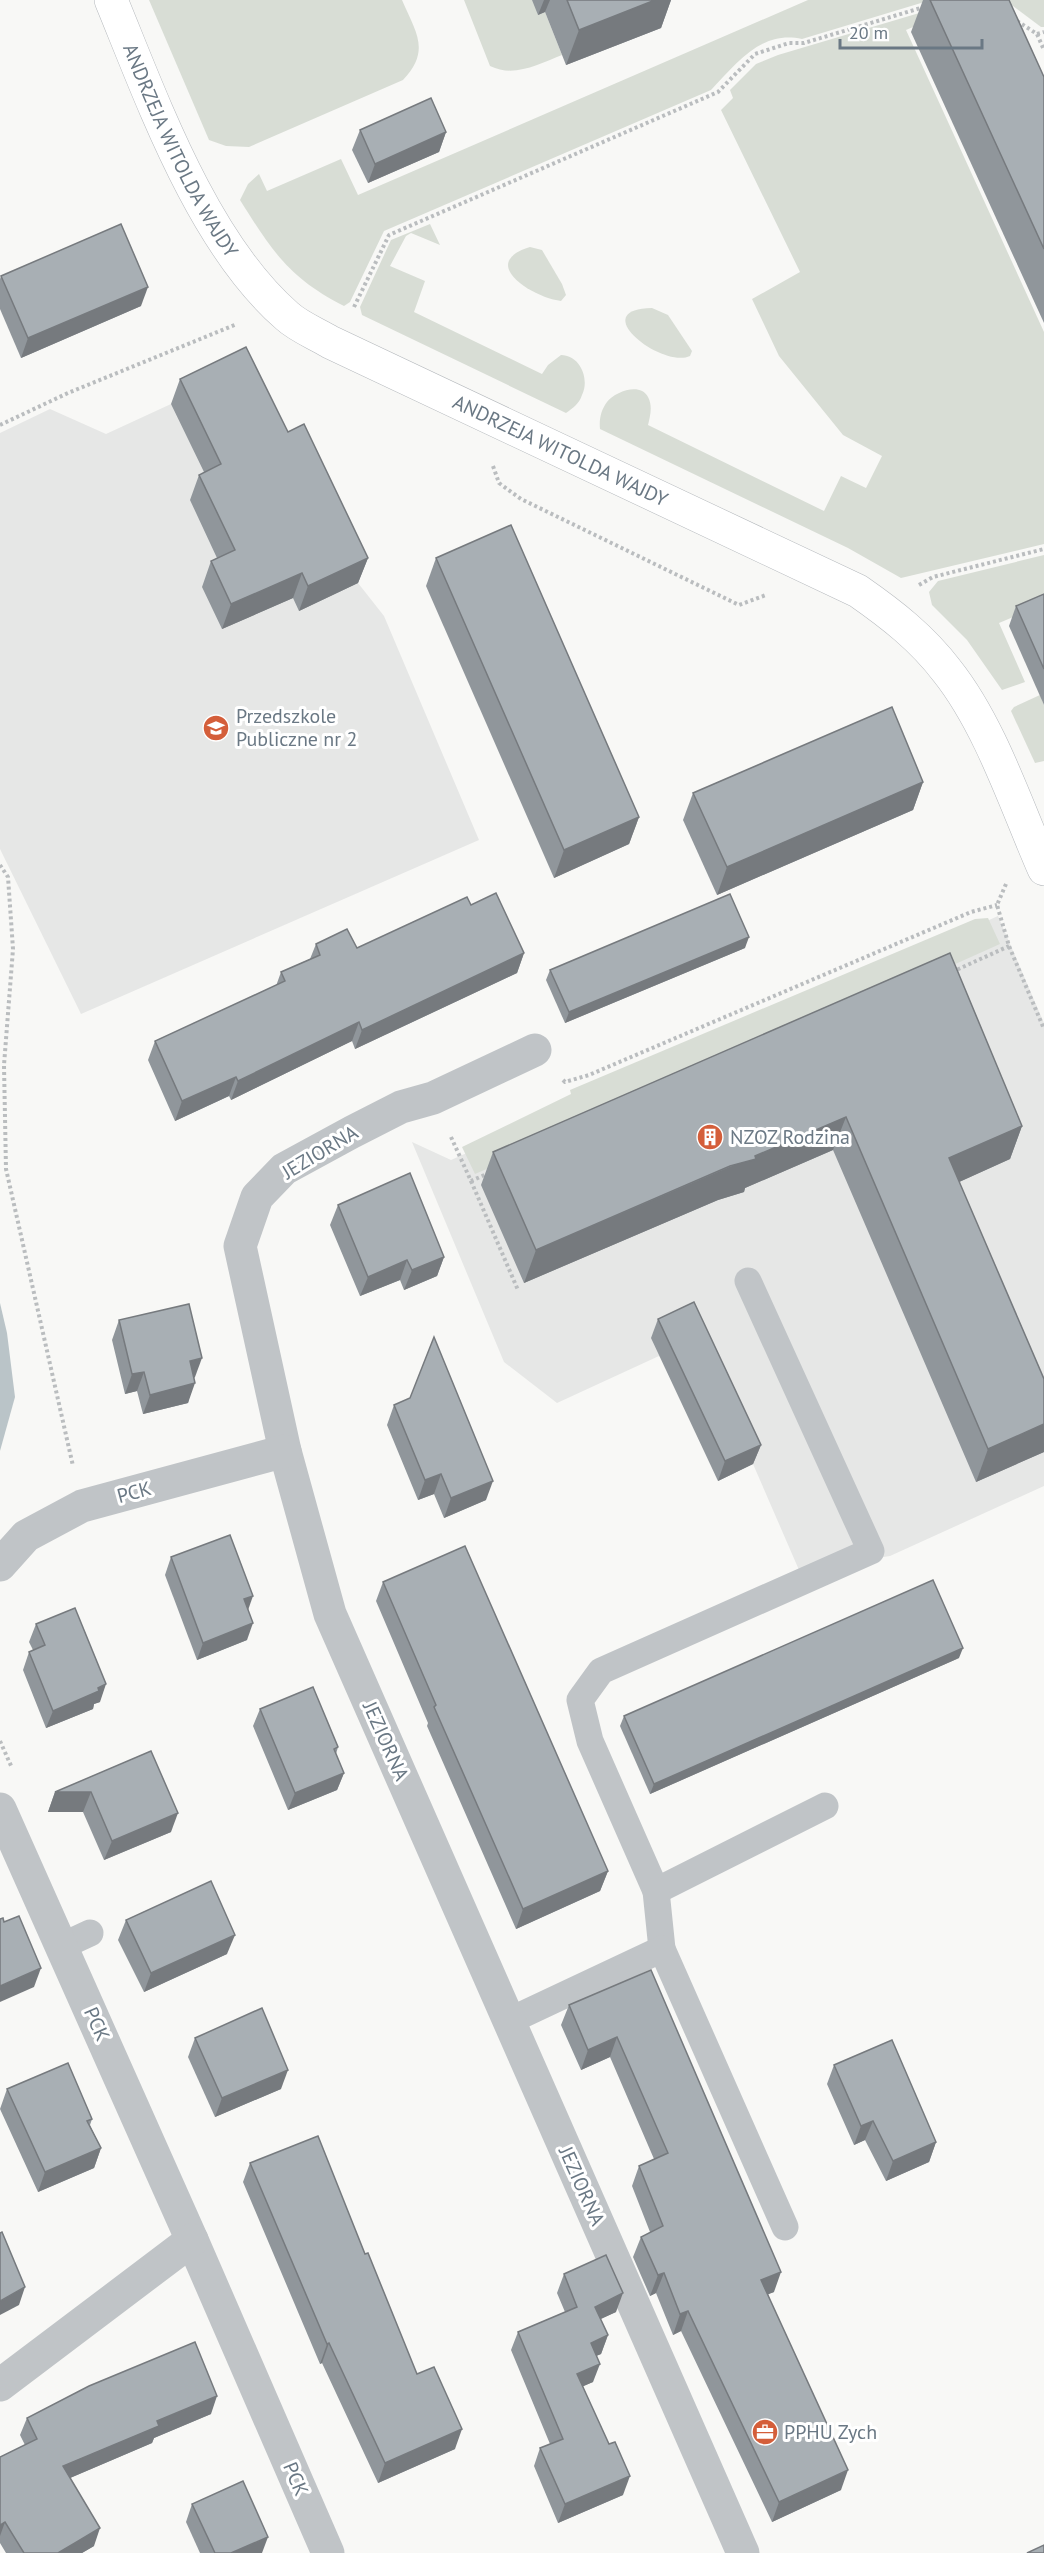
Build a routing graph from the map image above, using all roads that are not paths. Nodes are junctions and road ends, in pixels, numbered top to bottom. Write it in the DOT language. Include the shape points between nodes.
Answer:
graph roads {
  1 [pos="111,0"];
  2 [pos="1044,869"];
  3 [pos="534,1050"];
  4 [pos="748,1281"];
  5 [pos="285,1451"];
  6 [pos="0,1565"];
  7 [pos="825,1806"];
  8 [pos="0,1809"];
  9 [pos="656,1891"];
  10 [pos="662,1949"];
  11 [pos="509,2021"];
  12 [pos="785,2227"];
  13 [pos="192,2240"];
  14 [pos="0,2385"];
  15 [pos="328,2553"];
  16 [pos="743,2553"];
  1 -- 2 [label="street, ANDRZEJA WITOLDA WAJDY" via="168,137 208,215 254,284 289,318 330,342 858,591 893,615 947,671 969,703"];
  3 -- 5 [label="street, JEZIORNA" via="432,1098 401,1107 284,1169 257,1197 240,1246"];
  4 -- 9 [label="lane" via="870,1551 601,1671 580,1700 590,1741"];
  5 -- 6 [label="street, PCK" via="82,1506 26,1536"];
  5 -- 11 [label="street, JEZIORNA" via="330,1614"];
  7 -- 9 [label="lane"];
  8 -- 13 [label="street, PCK" via="76,1939"];
  9 -- 10 [label="lane"];
  10 -- 11 [label="lane"];
  10 -- 12 [label="lane"];
  11 -- 16 [label="street, JEZIORNA"];
  13 -- 14 [label="street"];
  13 -- 15 [label="street, PCK"];
}
